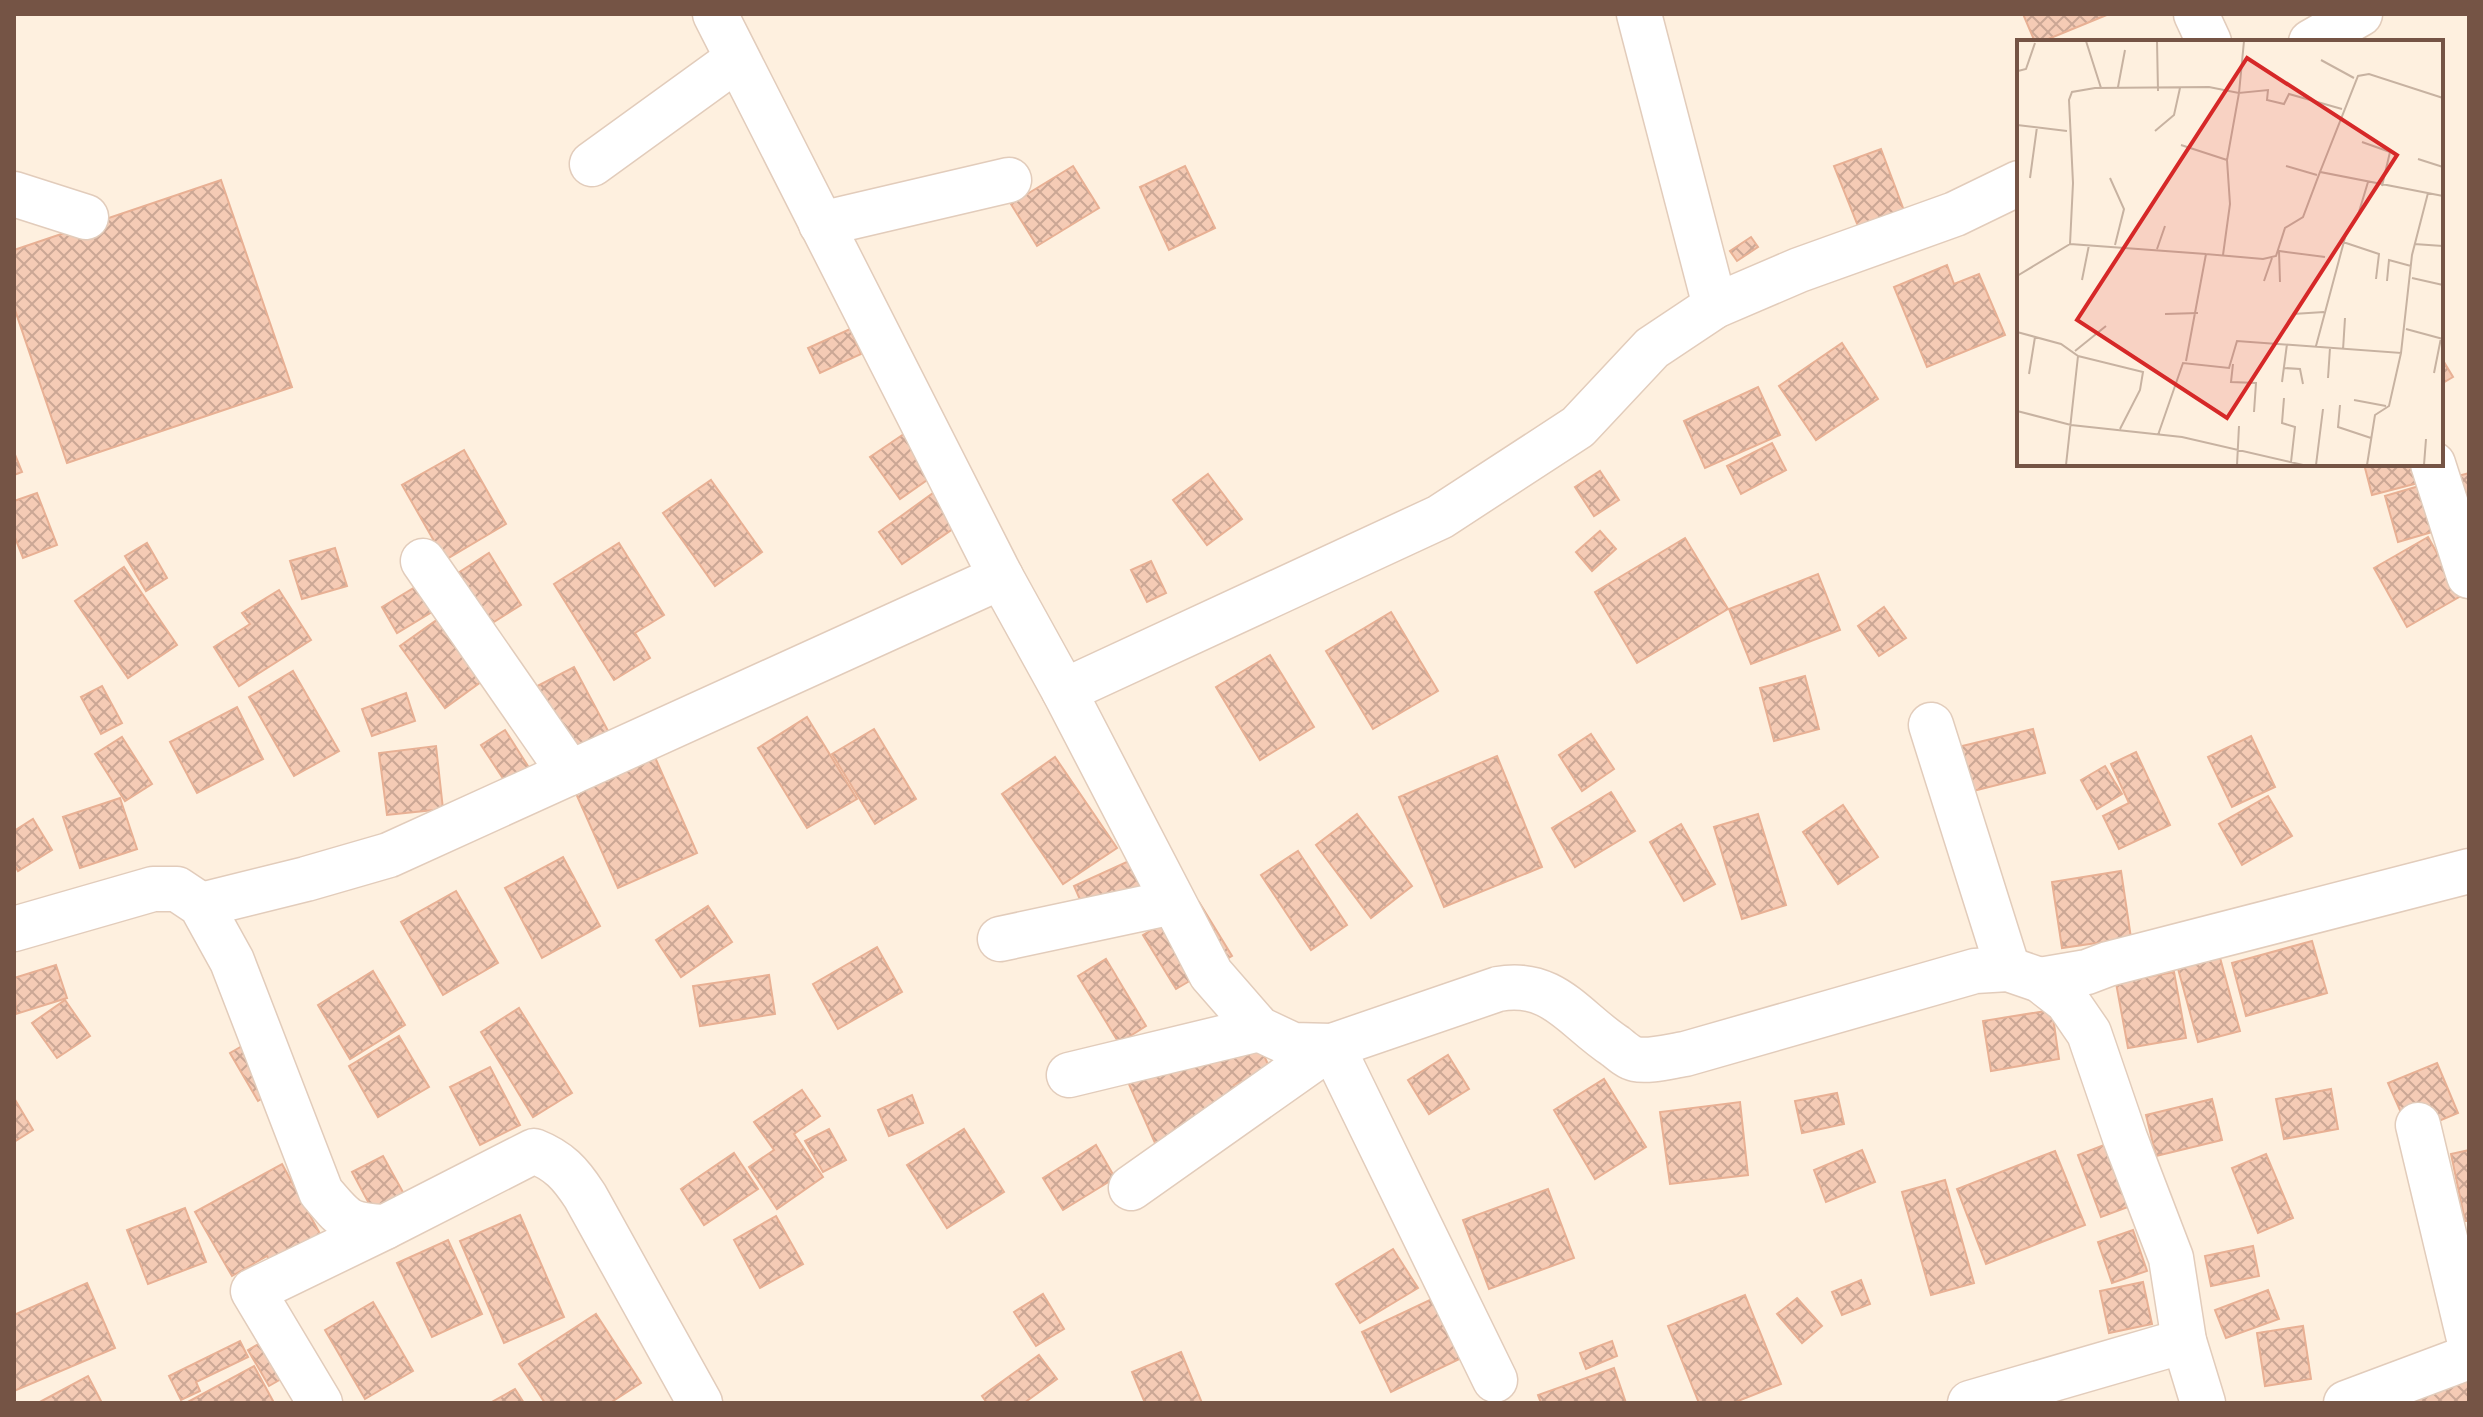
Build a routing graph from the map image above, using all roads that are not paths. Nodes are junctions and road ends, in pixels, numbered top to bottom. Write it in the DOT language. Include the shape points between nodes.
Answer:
graph roads {
  1 [pos="715,14"];
  2 [pos="1639,14"];
  3 [pos="2196,14"];
  4 [pos="2360,14"];
  5 [pos="2208,40"];
  6 [pos="2314,40"];
  7 [pos="737,59"];
  8 [pos="592,164"];
  9 [pos="1009,180"];
  10 [pos="2017,184"];
  11 [pos="14,194"];
  12 [pos="86,217"];
  13 [pos="821,224"];
  14 [pos="1715,306"];
  15 [pos="2434,466"];
  16 [pos="423,561"];
  17 [pos="2469,576"];
  18 [pos="1001,577"];
  19 [pos="1064,691"];
  20 [pos="1931,725"];
  21 [pos="570,773"];
  22 [pos="2469,871"];
  23 [pos="1173,902"];
  24 [pos="201,905"];
  25 [pos="14,929"];
  26 [pos="1000,939"];
  27 [pos="2024,975"];
  28 [pos="1259,1029"];
  29 [pos="1332,1046"];
  30 [pos="1069,1075"];
  31 [pos="2418,1125"];
  32 [pos="1131,1188"];
  33 [pos="385,1227"];
  34 [pos="2469,1339"];
  35 [pos="2184,1341"];
  36 [pos="2469,1357"];
  37 [pos="1495,1380"];
  38 [pos="320,1403"];
  39 [pos="700,1403"];
  40 [pos="1970,1403"];
  41 [pos="2203,1403"];
  42 [pos="2346,1403"];
  1 -- 7 [label="street"];
  2 -- 14 [label="street"];
  3 -- 5 [label="street"];
  4 -- 6 [label="street"];
  7 -- 8 [label="street"];
  7 -- 13 [label="street"];
  9 -- 13 [label="street"];
  10 -- 14 [label="street" via="1955,214"];
  11 -- 12 [label="street"];
  13 -- 18 [label="street"];
  14 -- 19 [label="street" via="1652,348 1578,427 1440,517"];
  15 -- 17 [label="street"];
  16 -- 21 [label="street"];
  18 -- 19 [label="street"];
  18 -- 21 [label="street"];
  19 -- 23 [label="street"];
  20 -- 27 [label="street"];
  21 -- 24 [label="street" via="389,855"];
  22 -- 27 [label="street" via="2087,972"];
  23 -- 26 [label="street"];
  23 -- 28 [label="street" via="1211,974"];
  24 -- 25 [label="street" via="177,889 153,889"];
  24 -- 33 [label="street" via="232,961 321,1192 345,1220"];
  27 -- 29 [label="street" via="1975,971 1665,1057 1635,1059 1572,1010 1539,990 1519,985"];
  27 -- 35 [label="street" via="2067,1001 2089,1033 2171,1258"];
  28 -- 29 [label="street" via="1293,1045"];
  28 -- 30 [label="street"];
  29 -- 32 [label="street"];
  29 -- 37 [label="street"];
  31 -- 34 [label="street"];
  33 -- 38 [label="street" via="253,1291"];
  33 -- 39 [label="street" via="534,1151 554,1159 585,1196"];
  35 -- 40 [label="street"];
  35 -- 41 [label="street"];
  36 -- 42 [label="street"];
}
